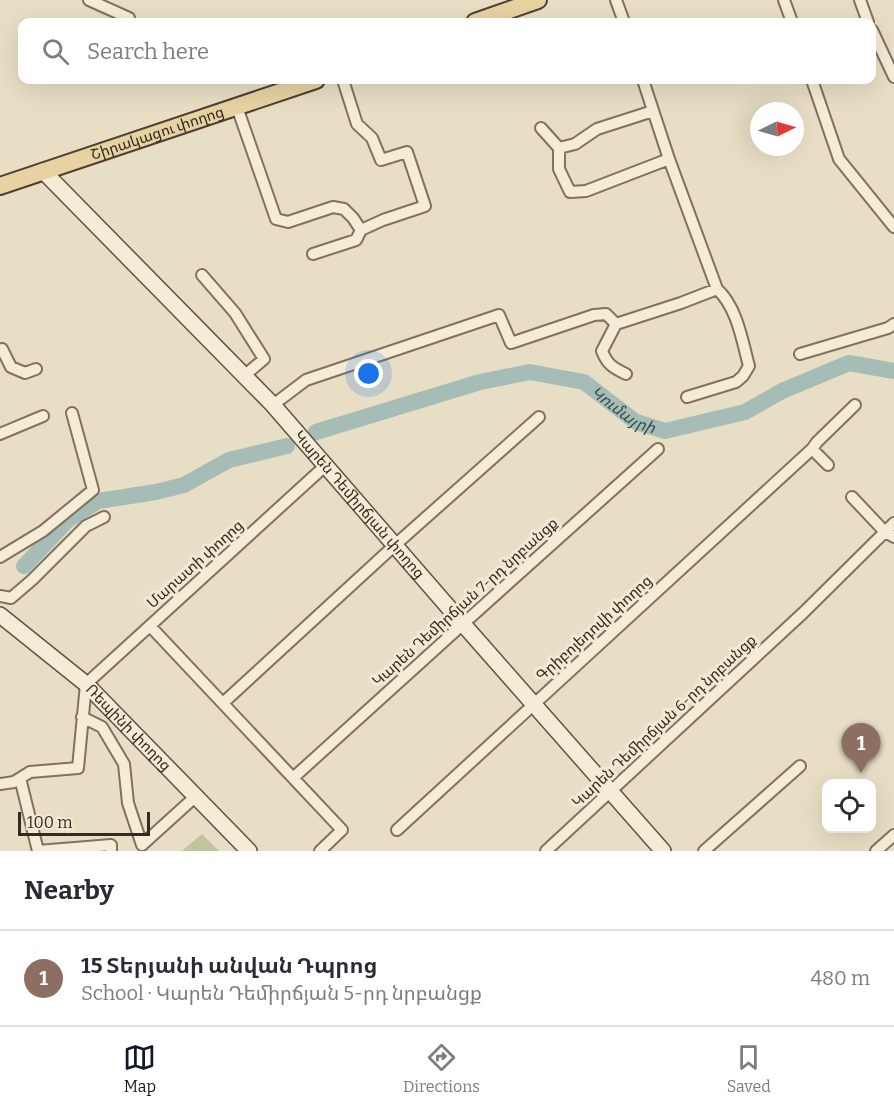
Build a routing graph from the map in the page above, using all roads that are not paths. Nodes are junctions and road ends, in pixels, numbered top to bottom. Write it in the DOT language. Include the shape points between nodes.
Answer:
graph roads {
  1 [pos="89,0"];
  2 [pos="538,0"];
  3 [pos="616,0"];
  4 [pos="784,0"];
  5 [pos="860,0"];
  6 [pos="129,18"];
  7 [pos="487,18"];
  8 [pos="623,18"];
  9 [pos="791,18"];
  10 [pos="867,18"];
  11 [pos="876,39"];
  12 [pos="894,77"];
  13 [pos="304,84"];
  14 [pos="344,84"];
  15 [pos="644,84"];
  16 [pos="813,84"];
  17 [pos="237,107"];
  18 [pos="653,111"];
  19 [pos="541,128"];
  20 [pos="559,148"];
  21 [pos="669,159"];
  22 [pos="43,171"];
  23 [pos="0,186"];
  24 [pos="894,227"];
  25 [pos="361,230"];
  26 [pos="313,254"];
  27 [pos="202,275"];
  28 [pos="717,289"];
  29 [pos="616,324"];
  30 [pos="894,324"];
  31 [pos="0,350"];
  32 [pos="800,354"];
  33 [pos="36,369"];
  34 [pos="626,374"];
  35 [pos="244,375"];
  36 [pos="687,397"];
  37 [pos="273,405"];
  38 [pos="855,405"];
  39 [pos="72,413"];
  40 [pos="43,416"];
  41 [pos="539,417"];
  42 [pos="0,434"];
  43 [pos="812,449"];
  44 [pos="658,450"];
  45 [pos="828,465"];
  46 [pos="325,466"];
  47 [pos="852,496"];
  48 [pos="104,516"];
  49 [pos="894,523"];
  50 [pos="889,534"];
  51 [pos="395,545"];
  52 [pos="0,557"];
  53 [pos="0,596"];
  54 [pos="0,615"];
  55 [pos="463,624"];
  56 [pos="150,626"];
  57 [pos="86,684"];
  58 [pos="223,703"];
  59 [pos="533,705"];
  60 [pos="82,717"];
  61 [pos="800,766"];
  62 [pos="20,778"];
  63 [pos="293,778"];
  64 [pos="0,784"];
  65 [pos="610,792"];
  66 [pos="196,796"];
  67 [pos="397,830"];
  68 [pos="894,835"];
  69 [pos="111,851"];
  70 [pos="249,851"];
  71 [pos="320,851"];
  72 [pos="546,851"];
  73 [pos="663,851"];
  74 [pos="704,851"];
  75 [pos="876,851"];
  1 -- 6 [label="street"];
  2 -- 7 [label="main road"];
  3 -- 8 [label="street"];
  4 -- 9 [label="street"];
  5 -- 10 [label="street"];
  11 -- 12 [label="street"];
  13 -- 17 [label="main road, Շիրակացու փողոց"];
  14 -- 25 [label="street" via="357,124 372,138 381,159 407,152 425,206"];
  15 -- 18 [label="street"];
  16 -- 24 [label="street" via="839,159"];
  17 -- 22 [label="main road, Շիրակացու փողոց"];
  17 -- 25 [label="street" via="276,219 288,222 333,207 344,209"];
  18 -- 20 [label="street" via="597,129 575,144"];
  18 -- 21 [label="street"];
  19 -- 20 [label="street"];
  20 -- 21 [label="street" via="559,169 570,192 586,191"];
  21 -- 28 [label="street"];
  22 -- 23 [label="main road, Շիրակացու փողոց"];
  22 -- 35 [label="street, Կարեն Դեմիրճյան փողոց"];
  25 -- 26 [label="street" via="356,240"];
  27 -- 35 [label="street" via="235,313 264,358"];
  28 -- 29 [label="street"];
  28 -- 36 [label="street" via="725,296 735,318 749,366 736,382"];
  29 -- 34 [label="street" via="602,351 615,369"];
  29 -- 37 [label="street" via="606,314 594,315 512,343 499,315 306,380"];
  30 -- 32 [label="street"];
  31 -- 33 [label="street" via="11,367 25,373"];
  35 -- 37 [label="street, Կարեն Դեմիրճյան փողոց"];
  37 -- 46 [label="street, Կարեն Դեմիրճյան փողոց"];
  38 -- 43 [label="street, Գրիբոյեդովի փողոց"];
  39 -- 52 [label="street" via="93,490 43,531"];
  40 -- 42 [label="street"];
  41 -- 51 [label="street"];
  43 -- 45 [label="street"];
  43 -- 59 [label="street, Գրիբոյեդովի փողոց"];
  44 -- 55 [label="street, Կարեն Դեմիրճյան 7-րդ նրբանցք"];
  46 -- 51 [label="street, Կարեն Դեմիրճյան փողոց"];
  46 -- 56 [label="street, Մարատի փողոց"];
  47 -- 50 [label="street"];
  48 -- 53 [label="street" via="86,526 11,598"];
  49 -- 50 [label="street, Կարեն Դեմիրճյան 6-րդ նրբանցք"];
  50 -- 65 [label="street, Կարեն Դեմիրճյան 6-րդ նրբանցք"];
  51 -- 55 [label="street, Կարեն Դեմիրճյան փողոց"];
  51 -- 58 [label="street"];
  54 -- 57 [label="street, Ռեպինի փողոց"];
  55 -- 59 [label="street, Կարեն Դեմիրճյան փողոց"];
  55 -- 63 [label="street, Կարեն Դեմիրճյան 7-րդ նրբանցք"];
  56 -- 57 [label="street, Մարատի փողոց"];
  56 -- 58 [label="street"];
  57 -- 60 [label="street"];
  57 -- 66 [label="street, Ռեպինի փողոց"];
  58 -- 63 [label="street"];
  59 -- 65 [label="street, Կարեն Դեմիրճյան փողոց"];
  59 -- 67 [label="street, Գրիբոյեդովի փողոց"];
  60 -- 62 [label="street" via="78,768 30,772"];
  60 -- 66 [label="street" via="102,727 124,764 128,803 142,844"];
  61 -- 74 [label="street"];
  62 -- 64 [label="street"];
  62 -- 69 [label="street" via="38,851 111,844"];
  63 -- 71 [label="street" via="342,830"];
  65 -- 72 [label="street, Կարեն Դեմիրճյան 6-րդ նրբանցք"];
  65 -- 73 [label="street, Կարեն Դեմիրճյան փողոց"];
  66 -- 70 [label="street, Ռեպինի փողոց"];
  68 -- 75 [label="street"];
}
